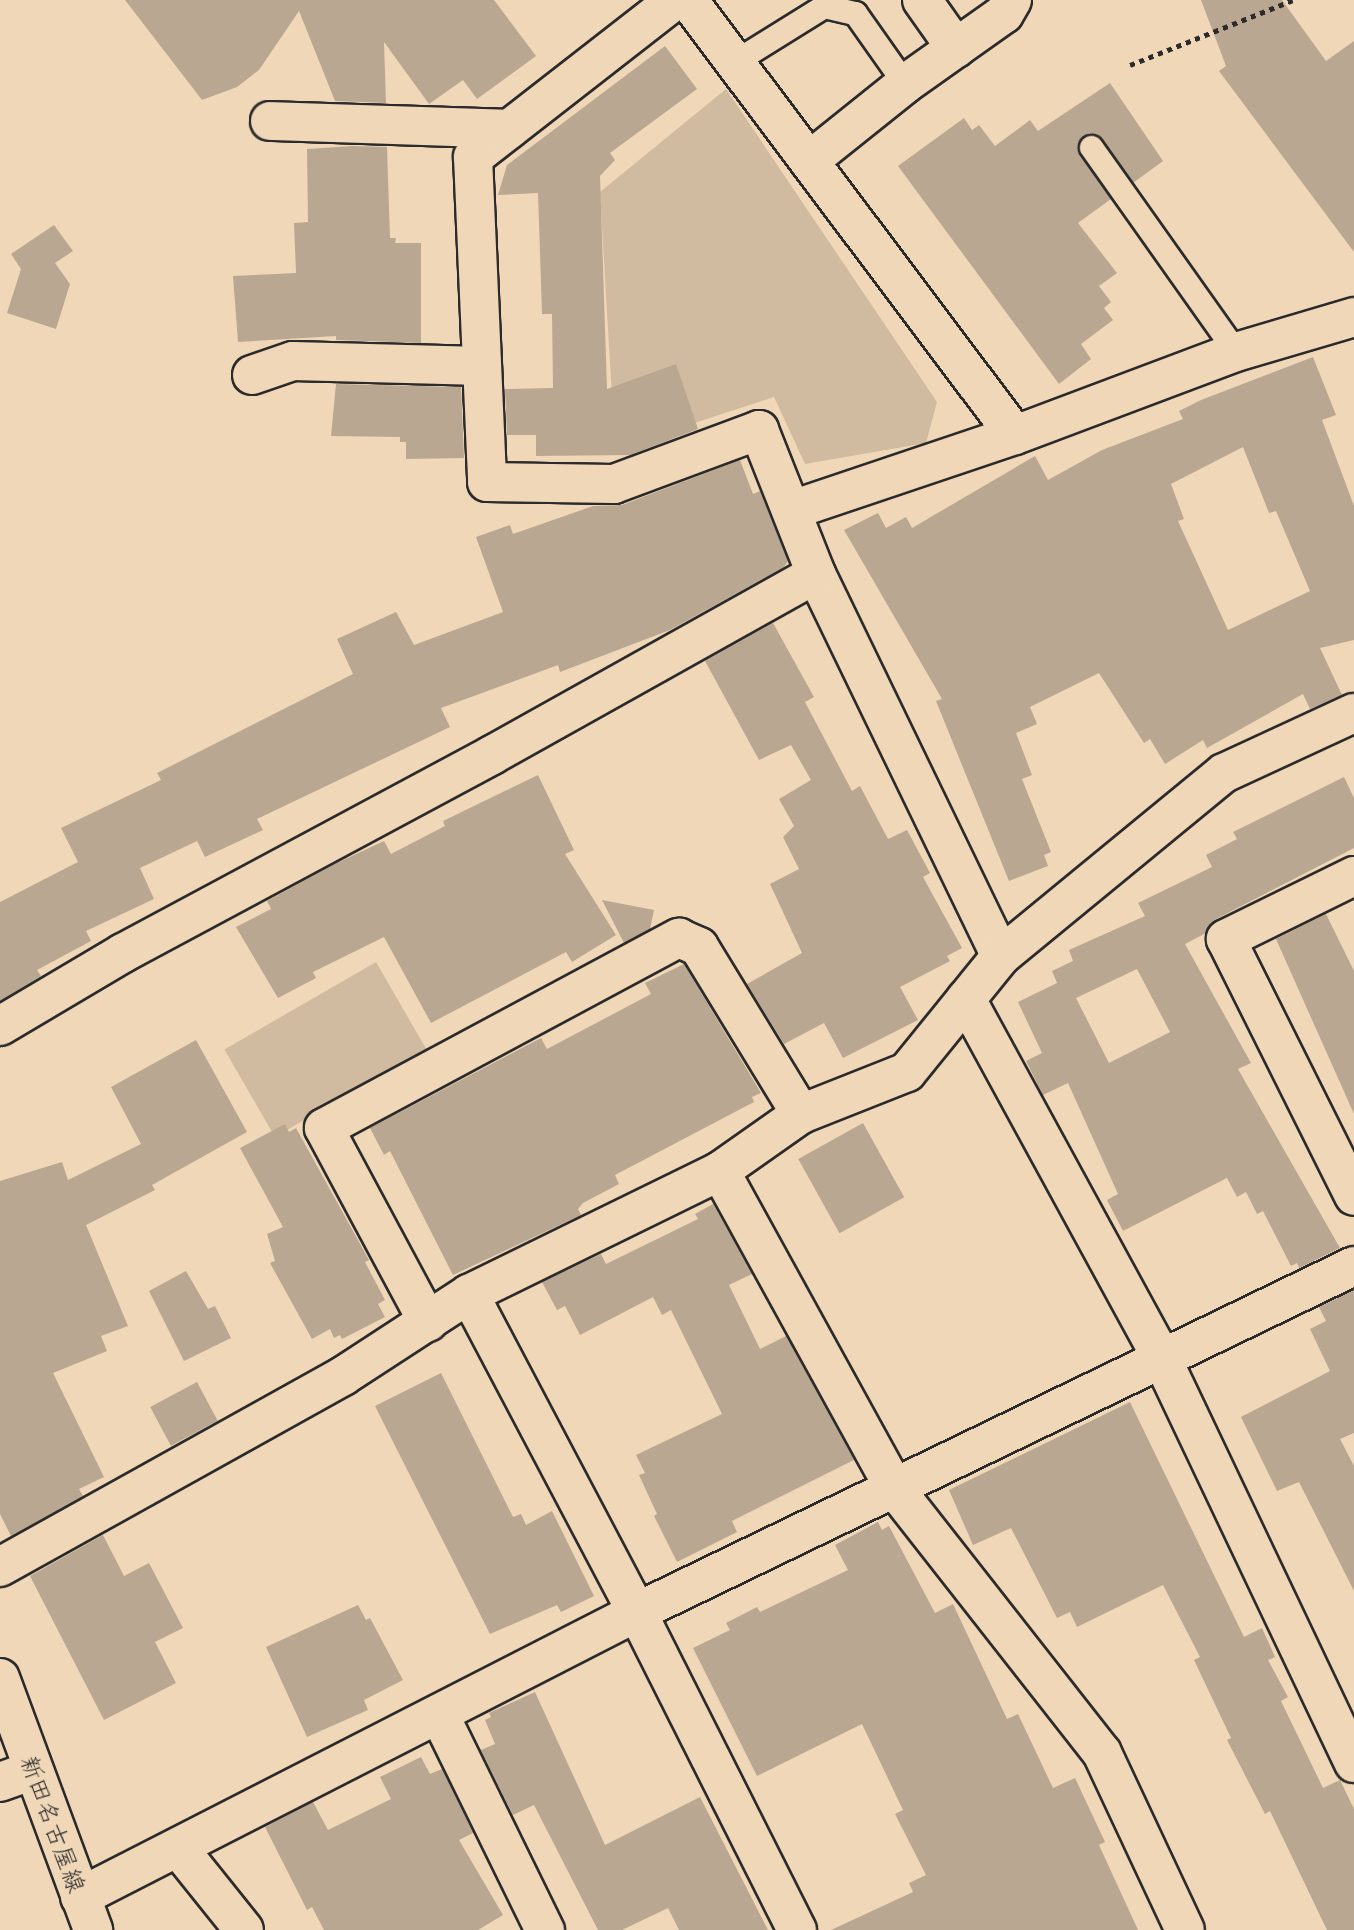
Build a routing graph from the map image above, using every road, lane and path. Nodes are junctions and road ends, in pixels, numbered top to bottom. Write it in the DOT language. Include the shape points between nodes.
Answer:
graph roads {
  1 [pos="675,0"];
  2 [pos="688,0"];
  3 [pos="922,0"];
  4 [pos="1012,0"];
  5 [pos="1293,0"];
  6 [pos="956,48"];
  7 [pos="734,62"];
  8 [pos="1129,65"];
  9 [pos="905,84"];
  10 [pos="270,121"];
  11 [pos="509,129"];
  12 [pos="1091,147"];
  13 [pos="809,161"];
  14 [pos="1354,317"];
  15 [pos="1236,352"];
  16 [pos="482,366"];
  17 [pos="252,375"];
  18 [pos="1015,435"];
  19 [pos="792,510"];
  20 [pos="816,574"];
  21 [pos="1354,713"];
  22 [pos="1354,876"];
  23 [pos="1001,956"];
  24 [pos="966,999"];
  25 [pos="0,1026"];
  26 [pos="801,1114"];
  27 [pos="720,1171"];
  28 [pos="1354,1196"];
  29 [pos="1354,1266"];
  30 [pos="469,1294"];
  31 [pos="428,1322"];
  32 [pos="1163,1361"];
  33 [pos="895,1489"];
  34 [pos="0,1567"];
  35 [pos="637,1612"];
  36 [pos="0,1678"];
  37 [pos="439,1714"];
  38 [pos="1354,1763"];
  39 [pos="16,1776"];
  40 [pos="180,1850"];
  41 [pos="87,1913"];
  42 [pos="244,1930"];
  43 [pos="545,1930"];
  44 [pos="797,1930"];
  45 [pos="1185,1930"];
  1 -- 11 [label="street"];
  2 -- 7 [label="street"];
  3 -- 6 [label="street"];
  4 -- 6 [label="street" via="1004,14"];
  5 -- 8 [label="path"];
  6 -- 9 [label="street"];
  7 -- 9 [label="lane" via="824,6 855,13"];
  7 -- 13 [label="street"];
  9 -- 13 [label="street"];
  10 -- 11 [label="street"];
  11 -- 16 [label="street" via="473,157"];
  12 -- 15 [label="lane"];
  13 -- 18 [label="street"];
  14 -- 15 [label="street"];
  15 -- 18 [label="street"];
  16 -- 17 [label="street" via="293,361"];
  16 -- 19 [label="street" via="487,482 614,484 759,430"];
  18 -- 19 [label="street"];
  19 -- 20 [label="street"];
  20 -- 23 [label="street"];
  20 -- 25 [label="street" via="123,953"];
  21 -- 23 [label="street" via="1224,773"];
  22 -- 28 [label="street" via="1226,939"];
  23 -- 24 [label="street"];
  24 -- 26 [label="street" via="907,1072"];
  24 -- 32 [label="street"];
  26 -- 27 [label="street"];
  26 -- 31 [label="street" via="699,947 679,938 324,1128"];
  27 -- 30 [label="street"];
  27 -- 33 [label="street"];
  29 -- 32 [label="street"];
  30 -- 31 [label="street"];
  30 -- 35 [label="street"];
  31 -- 34 [label="street" via="343,1376"];
  32 -- 33 [label="street"];
  32 -- 38 [label="street"];
  33 -- 35 [label="street"];
  33 -- 45 [label="street" via="1102,1753"];
  35 -- 37 [label="street"];
  35 -- 44 [label="street"];
  36 -- 39 [label="street, 新田名古屋線"];
  37 -- 40 [label="street"];
  37 -- 43 [label="street"];
  39 -- 41 [label="street, 新田名古屋線"];
  40 -- 41 [label="street"];
  40 -- 42 [label="street"];
}
